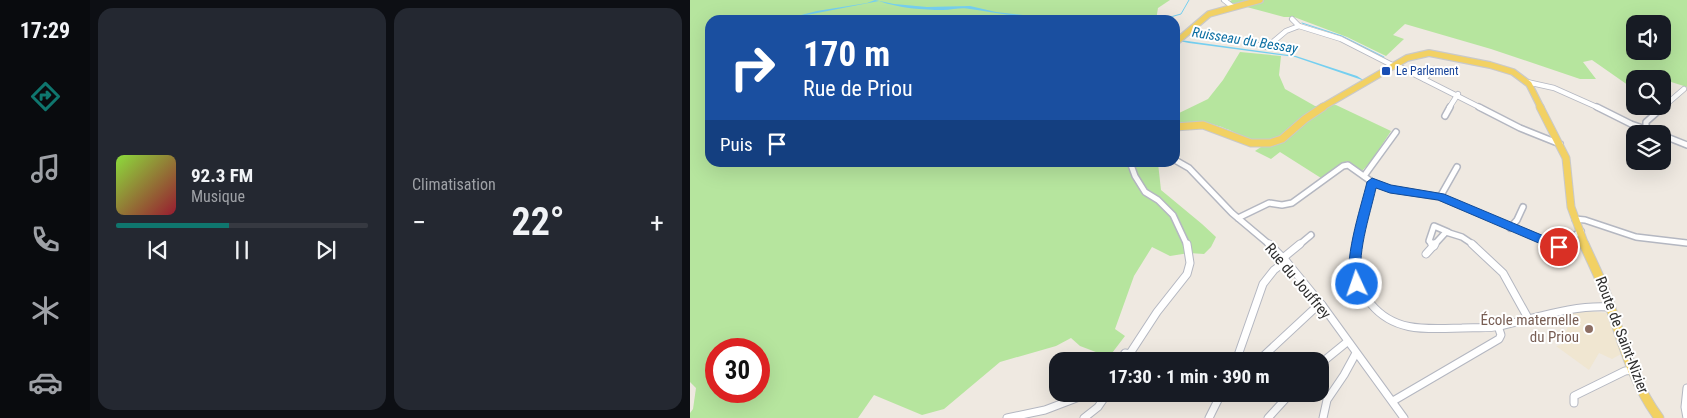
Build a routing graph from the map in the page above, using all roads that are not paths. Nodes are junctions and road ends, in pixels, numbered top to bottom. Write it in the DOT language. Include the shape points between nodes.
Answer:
graph roads {
  1 [pos="1224,0"];
  2 [pos="1260,0"];
  3 [pos="1233,7"];
  4 [pos="1292,19"];
  5 [pos="1299,26"];
  6 [pos="1180,39"];
  7 [pos="1259,45"];
  8 [pos="1395,65"];
  9 [pos="1434,70"];
  10 [pos="1424,79"];
  11 [pos="1527,82"];
  12 [pos="1684,89"];
  13 [pos="1458,94"];
  14 [pos="1445,116"];
  15 [pos="1633,125"];
  16 [pos="1646,125"];
  17 [pos="1180,126"];
  18 [pos="1396,132"];
  19 [pos="1671,138"];
  20 [pos="1687,144"];
  21 [pos="1562,145"];
  22 [pos="1180,163"];
  23 [pos="1458,166"];
  24 [pos="1132,167"];
  25 [pos="1364,176"];
  26 [pos="1372,182"];
  27 [pos="1440,196"];
  28 [pos="1523,207"];
  29 [pos="1238,218"];
  30 [pos="1575,219"];
  31 [pos="1510,228"];
  32 [pos="1581,231"];
  33 [pos="1448,232"];
  34 [pos="1311,236"];
  35 [pos="1687,243"];
  36 [pos="1434,246"];
  37 [pos="1426,254"];
  38 [pos="1284,260"];
  39 [pos="1322,305"];
  40 [pos="1609,307"];
  41 [pos="1528,318"];
  42 [pos="1498,326"];
  43 [pos="1347,342"];
  44 [pos="1131,352"];
  45 [pos="1239,352"];
  46 [pos="1268,352"];
  47 [pos="1356,353"];
  48 [pos="1329,357"];
  49 [pos="1632,370"];
  50 [pos="1687,388"];
  51 [pos="1393,401"];
  52 [pos="1066,402"];
  53 [pos="1101,402"];
  54 [pos="1217,402"];
  55 [pos="1283,402"];
  56 [pos="1574,403"];
  57 [pos="1007,418"];
  58 [pos="1084,418"];
  59 [pos="1209,418"];
  60 [pos="1268,418"];
  61 [pos="1323,418"];
  62 [pos="1404,418"];
  63 [pos="1660,418"];
  64 [pos="1687,418"];
  1 -- 3 [label="street"];
  2 -- 3 [label="main road"];
  3 -- 6 [label="main road" via="1206,16"];
  4 -- 5 [label="street"];
  5 -- 7 [label="street" via="1283,32 1267,47"];
  5 -- 8 [label="street" via="1341,39"];
  8 -- 10 [label="street"];
  8 -- 11 [label="main road" via="1420,54 1444,54 1502,68"];
  8 -- 17 [label="main road" via="1273,143 1251,142 1205,124"];
  9 -- 10 [label="street"];
  10 -- 13 [label="street"];
  11 -- 15 [label="street" via="1564,92"];
  11 -- 21 [label="main road, Route de Saint-Nizier"];
  12 -- 16 [label="street"];
  13 -- 14 [label="street"];
  13 -- 21 [label="street" via="1520,128"];
  18 -- 25 [label="street"];
  19 -- 20 [label="street"];
  21 -- 30 [label="main road, Route de Saint-Nizier"];
  22 -- 29 [label="street, Rue du Jouffrey" via="1200,178"];
  23 -- 27 [label="street"];
  24 -- 44 [label="street" via="1145,192 1173,215 1186,240 1190,263 1187,274"];
  25 -- 26 [label="street"];
  25 -- 29 [label="street" via="1350,166 1343,166 1292,203 1269,202"];
  26 -- 27 [label="street" via="1390,189"];
  26 -- 42 [label="street" via="1354,274 1371,305 1381,316 1411,329"];
  27 -- 31 [label="street"];
  28 -- 31 [label="street" via="1518,220"];
  29 -- 38 [label="street, Rue du Jouffrey"];
  30 -- 32 [label="main road, Route de Saint-Nizier"];
  30 -- 35 [label="street" via="1636,237"];
  31 -- 32 [label="street" via="1564,247 1568,246 1572,236"];
  32 -- 40 [label="main road, Route de Saint-Nizier"];
  33 -- 36 [label="street"];
  33 -- 36 [label="street" via="1434,226 1429,241"];
  33 -- 41 [label="street" via="1480,250 1503,274"];
  34 -- 38 [label="street"];
  36 -- 37 [label="street"];
  38 -- 39 [label="street, Rue du Jouffrey"];
  38 -- 45 [label="street" via="1263,284"];
  39 -- 43 [label="street, Rue du Jouffrey"];
  39 -- 46 [label="street"];
  40 -- 41 [label="street" via="1593,305"];
  40 -- 49 [label="main road, Route de Saint-Nizier"];
  41 -- 42 [label="street"];
  42 -- 51 [label="street" via="1499,339"];
  43 -- 47 [label="street, Rue du Jouffrey"];
  43 -- 48 [label="street"];
  47 -- 51 [label="street, Rue du Jouffrey"];
  47 -- 61 [label="street" via="1328,395"];
  49 -- 56 [label="street" via="1574,396"];
  49 -- 63 [label="main road, Route de Saint-Nizier"];
  50 -- 64 [label="street"];
  51 -- 62 [label="street, Rue du Jouffrey"];
  52 -- 57 [label="street"];
  53 -- 58 [label="street"];
  54 -- 59 [label="street"];
  55 -- 60 [label="street"];
}
